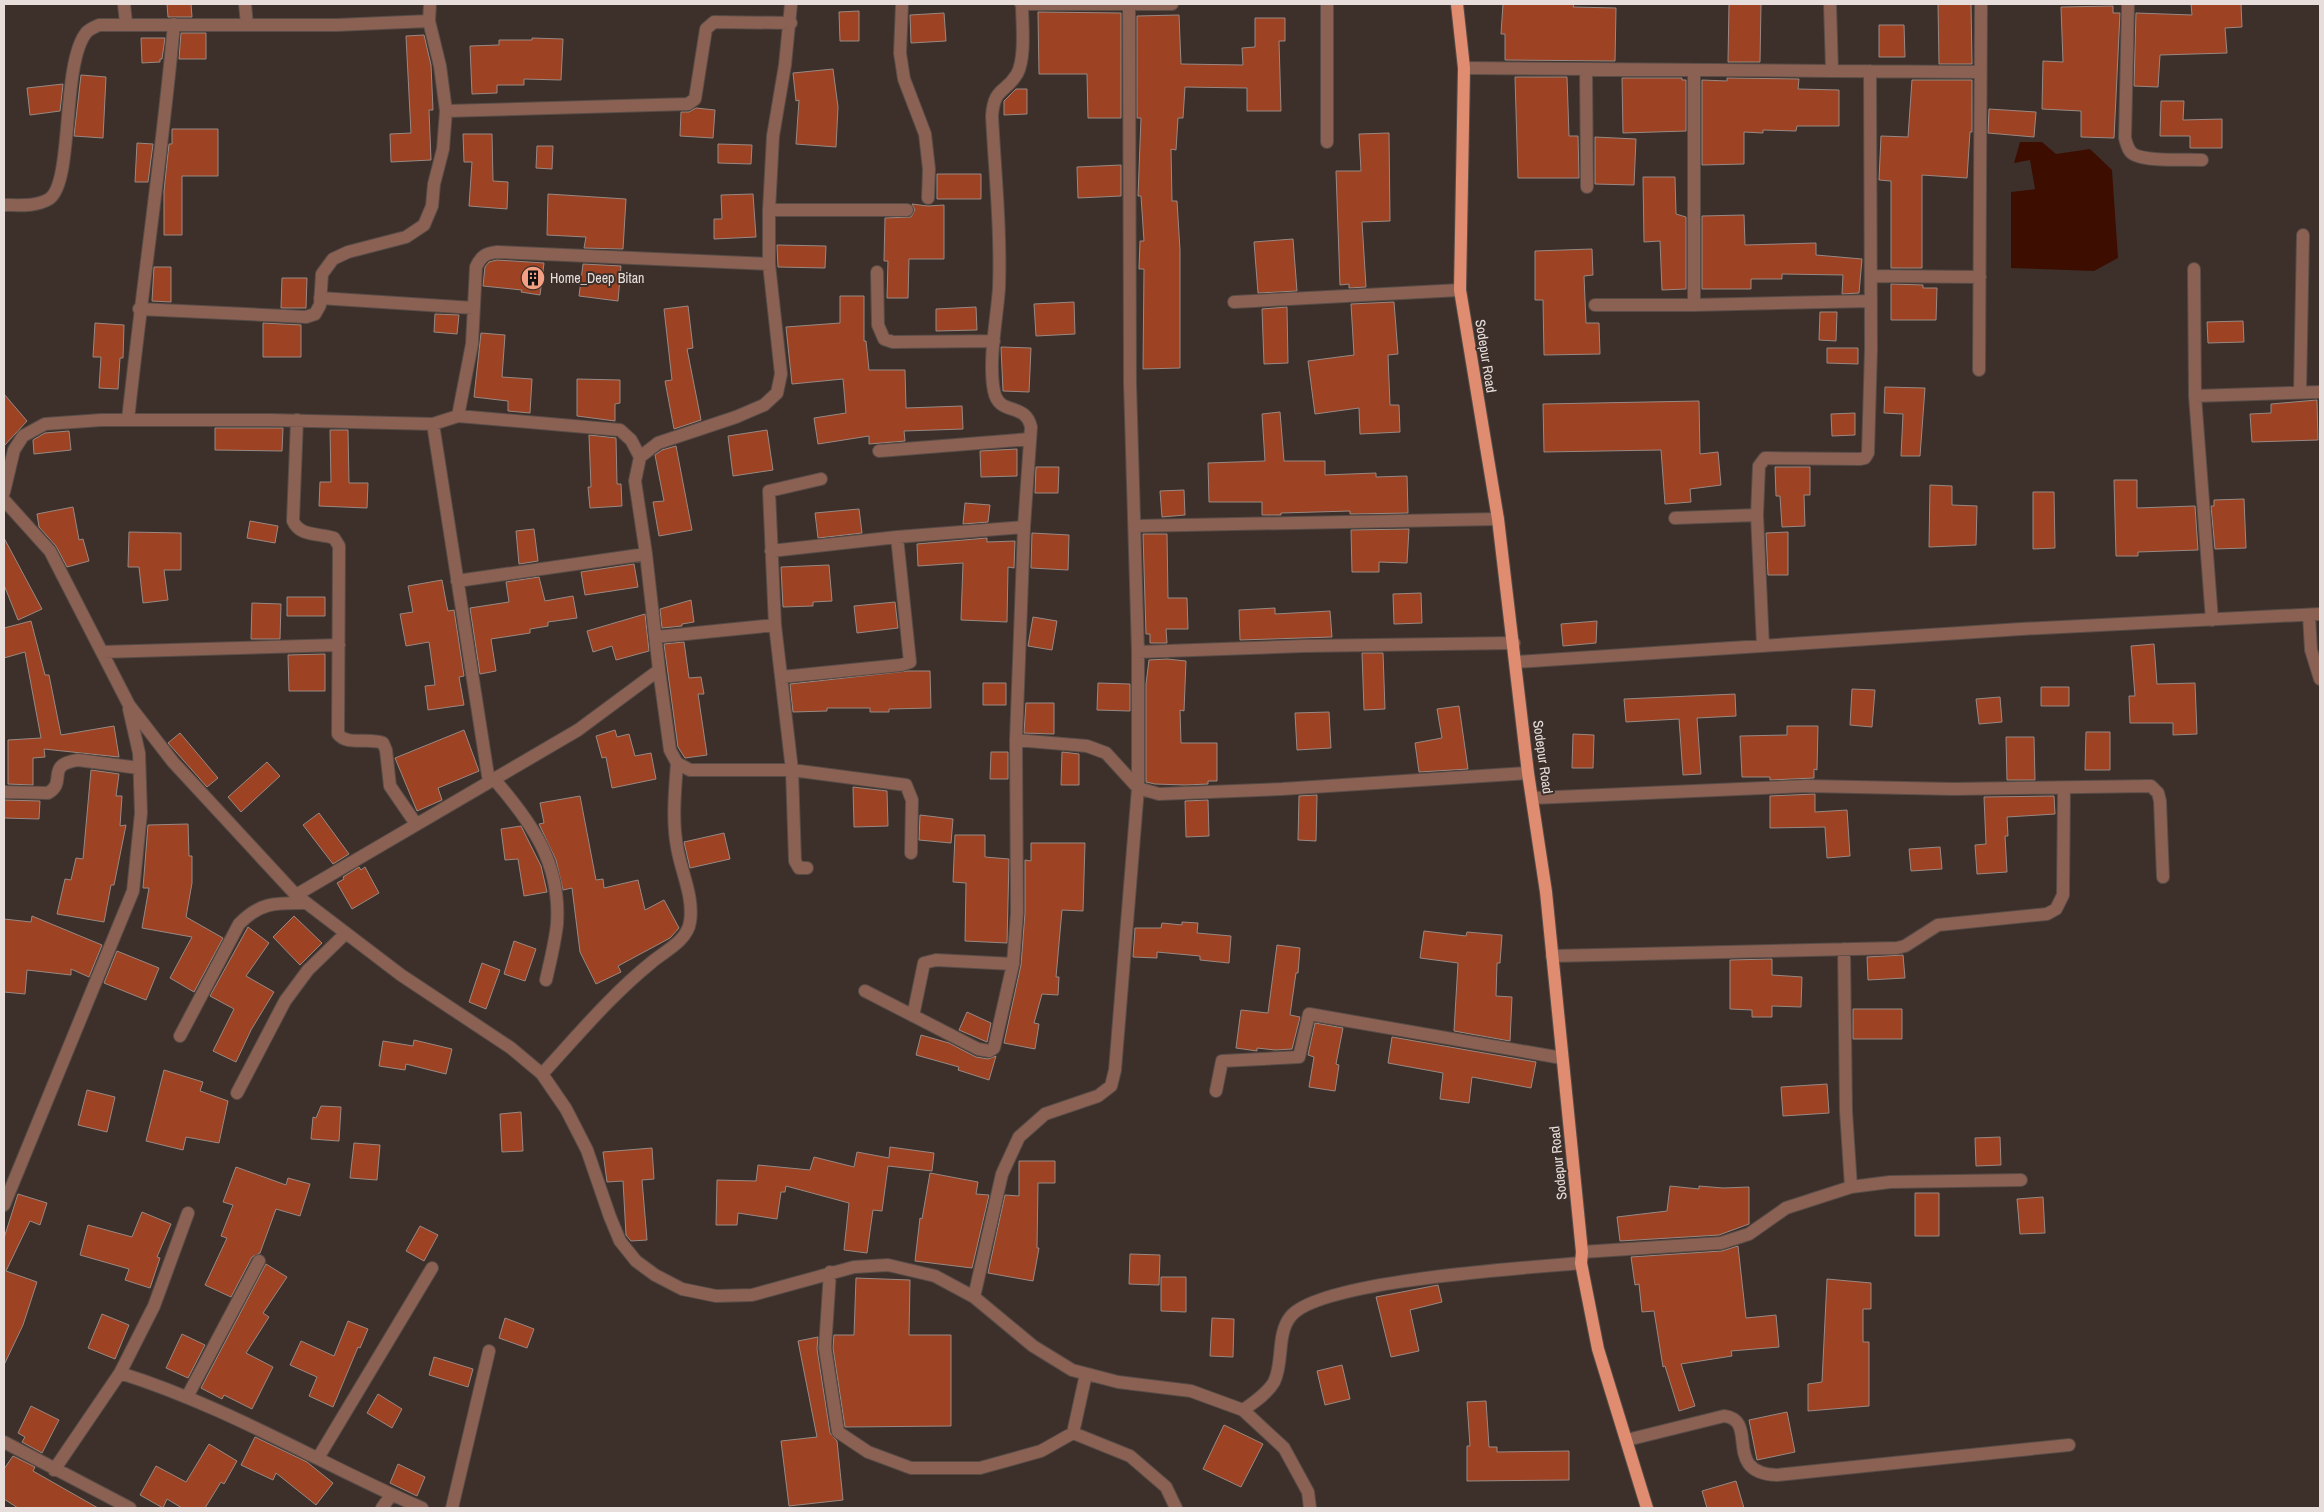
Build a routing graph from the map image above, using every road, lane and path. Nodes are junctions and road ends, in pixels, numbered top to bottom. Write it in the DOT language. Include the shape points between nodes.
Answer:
graph roads {
  1 [pos="124,4"];
  2 [pos="245,4"];
  3 [pos="430,4"];
  4 [pos="791,4"];
  5 [pos="902,4"];
  6 [pos="1022,4"];
  7 [pos="1104,4"];
  8 [pos="1129,4"];
  9 [pos="1172,4"];
  10 [pos="1327,4"];
  11 [pos="1457,4"];
  12 [pos="1830,4"];
  13 [pos="1981,4"];
  14 [pos="2128,4"];
  15 [pos="429,21"];
  16 [pos="126,23"];
  17 [pos="790,23"];
  18 [pos="174,24"];
  19 [pos="247,25"];
  20 [pos="1464,68"];
  21 [pos="1586,69"];
  22 [pos="1694,70"];
  23 [pos="1870,70"];
  24 [pos="1832,71"];
  25 [pos="1980,72"];
  26 [pos="446,111"];
  27 [pos="1327,142"];
  28 [pos="2202,160"];
  29 [pos="1587,187"];
  30 [pos="928,198"];
  31 [pos="4,205"];
  32 [pos="769,210"];
  33 [pos="907,210"];
  34 [pos="2303,235"];
  35 [pos="769,264"];
  36 [pos="2194,269"];
  37 [pos="877,272"];
  38 [pos="1871,276"];
  39 [pos="1980,277"];
  40 [pos="1460,290"];
  41 [pos="320,298"];
  42 [pos="1871,301"];
  43 [pos="1234,302"];
  44 [pos="1596,305"];
  45 [pos="1694,305"];
  46 [pos="474,308"];
  47 [pos="139,309"];
  48 [pos="994,341"];
  49 [pos="1979,370"];
  50 [pos="2320,392"];
  51 [pos="2300,393"];
  52 [pos="2196,396"];
  53 [pos="458,416"];
  54 [pos="128,420"];
  55 [pos="297,420"];
  56 [pos="433,424"];
  57 [pos="1030,439"];
  58 [pos="879,451"];
  59 [pos="640,457"];
  60 [pos="821,479"];
  61 [pos="4,492"];
  62 [pos="4,500"];
  63 [pos="1757,516"];
  64 [pos="1675,518"];
  65 [pos="1498,519"];
  66 [pos="1135,526"];
  67 [pos="1024,527"];
  68 [pos="897,537"];
  69 [pos="771,551"];
  70 [pos="646,554"];
  71 [pos="456,581"];
  72 [pos="2315,614"];
  73 [pos="2212,620"];
  74 [pos="775,625"];
  75 [pos="656,637"];
  76 [pos="1514,643"];
  77 [pos="339,645"];
  78 [pos="1763,646"];
  79 [pos="102,652"];
  80 [pos="1138,652"];
  81 [pos="1516,662"];
  82 [pos="659,670"];
  83 [pos="781,677"];
  84 [pos="2320,680"];
  85 [pos="129,705"];
  86 [pos="1016,740"];
  87 [pos="677,763"];
  88 [pos="139,768"];
  89 [pos="792,770"];
  90 [pos="1528,773"];
  91 [pos="492,780"];
  92 [pos="1138,788"];
  93 [pos="2064,788"];
  94 [pos="4,792"];
  95 [pos="1533,798"];
  96 [pos="416,824"];
  97 [pos="911,853"];
  98 [pos="807,868"];
  99 [pos="2163,877"];
  100 [pos="300,899"];
  101 [pos="346,933"];
  102 [pos="1844,949"];
  103 [pos="1552,956"];
  104 [pos="1013,964"];
  105 [pos="546,980"];
  106 [pos="865,991"];
  107 [pos="913,1016"];
  108 [pos="180,1036"];
  109 [pos="1562,1058"];
  110 [pos="542,1074"];
  111 [pos="1216,1091"];
  112 [pos="237,1093"];
  113 [pos="2021,1180"];
  114 [pos="1851,1187"];
  115 [pos="4,1205"];
  116 [pos="188,1213"];
  117 [pos="1581,1258"];
  118 [pos="259,1261"];
  119 [pos="432,1268"];
  120 [pos="830,1272"];
  121 [pos="974,1297"];
  122 [pos="489,1351"];
  123 [pos="120,1373"];
  124 [pos="1086,1374"];
  125 [pos="187,1397"];
  126 [pos="1243,1410"];
  127 [pos="1073,1433"];
  128 [pos="1627,1440"];
  129 [pos="4,1442"];
  130 [pos="2069,1445"];
  131 [pos="318,1458"];
  132 [pos="54,1470"];
  133 [pos="392,1495"];
  134 [pos="130,1508"];
  135 [pos="382,1508"];
  136 [pos="422,1508"];
  137 [pos="452,1508"];
  138 [pos="1176,1508"];
  139 [pos="1310,1508"];
  140 [pos="1647,1508"];
  1 -- 16 [label="street"];
  2 -- 19 [label="street"];
  3 -- 15 [label="street"];
  4 -- 17 [label="street"];
  5 -- 30 [label="street" via="904,79 925,134"];
  6 -- 7 [label="street"];
  6 -- 48 [label="street" via="1021,60 1017,74 998,92 993,102 999,279"];
  7 -- 8 [label="street"];
  8 -- 9 [label="street"];
  8 -- 66 [label="street" via="1130,383"];
  10 -- 27 [label="street"];
  11 -- 20 [label="main road, Sodepur Road"];
  12 -- 24 [label="street"];
  13 -- 25 [label="street"];
  14 -- 28 [label="street" via="2125,138 2129,149 2145,158"];
  15 -- 19 [label="street"];
  15 -- 26 [label="street"];
  16 -- 18 [label="street"];
  16 -- 31 [label="street" via="99,25 87,32 79,45 58,191 49,199 34,204"];
  17 -- 26 [label="street" via="714,22 706,29 695,99 688,104"];
  17 -- 32 [label="street" via="773,136"];
  18 -- 19 [label="street"];
  18 -- 47 [label="street" via="163,141"];
  20 -- 21 [label="street"];
  20 -- 40 [label="main road, Sodepur Road"];
  21 -- 22 [label="street"];
  21 -- 29 [label="street"];
  22 -- 24 [label="street"];
  22 -- 45 [label="street"];
  23 -- 24 [label="street"];
  23 -- 25 [label="street"];
  23 -- 38 [label="street"];
  25 -- 39 [label="street"];
  26 -- 41 [label="street" via="432,206 424,225 406,237 333,258 322,274"];
  32 -- 33 [label="street"];
  32 -- 35 [label="street"];
  34 -- 51 [label="street"];
  35 -- 46 [label="street" via="488,253 480,258 476,267"];
  35 -- 59 [label="street" via="781,374 777,393 764,405 736,418 658,443"];
  36 -- 52 [label="street"];
  37 -- 48 [label="street" via="878,325 884,339 893,342"];
  38 -- 39 [label="street"];
  38 -- 42 [label="street"];
  39 -- 49 [label="street"];
  40 -- 43 [label="street"];
  40 -- 65 [label="main road, Sodepur Road"];
  41 -- 46 [label="street"];
  41 -- 47 [label="street" via="316,314 306,317"];
  42 -- 45 [label="street"];
  42 -- 63 [label="street" via="1868,453 1860,459 1765,458 1759,466"];
  44 -- 45 [label="street"];
  46 -- 53 [label="street" via="472,344"];
  47 -- 54 [label="street"];
  48 -- 57 [label="street" via="993,388 996,400 1029,418"];
  50 -- 51 [label="street"];
  51 -- 52 [label="street"];
  52 -- 73 [label="street"];
  53 -- 56 [label="street"];
  53 -- 59 [label="street" via="620,430 631,440"];
  54 -- 55 [label="street"];
  54 -- 61 [label="street" via="45,424 23,436 14,450"];
  55 -- 56 [label="street"];
  55 -- 77 [label="street" via="293,521 303,532 334,538 339,546"];
  56 -- 71 [label="street"];
  57 -- 58 [label="street"];
  57 -- 67 [label="street"];
  59 -- 70 [label="street" via="635,481"];
  60 -- 69 [label="street" via="769,491"];
  62 -- 79 [label="street" via="50,551"];
  63 -- 64 [label="street"];
  63 -- 78 [label="street"];
  65 -- 66 [label="street"];
  65 -- 76 [label="main road, Sodepur Road"];
  66 -- 80 [label="street"];
  67 -- 68 [label="street"];
  67 -- 86 [label="street"];
  68 -- 69 [label="street"];
  68 -- 83 [label="street" via="910,662"];
  69 -- 74 [label="street"];
  70 -- 71 [label="street"];
  70 -- 75 [label="street"];
  71 -- 91 [label="street"];
  72 -- 73 [label="street"];
  72 -- 84 [label="street" via="2311,650"];
  73 -- 78 [label="street"];
  74 -- 75 [label="street"];
  74 -- 83 [label="street"];
  75 -- 82 [label="street"];
  76 -- 80 [label="street"];
  76 -- 81 [label="main road, Sodepur Road"];
  77 -- 79 [label="street"];
  77 -- 96 [label="street" via="338,734 342,739 383,743 390,786"];
  78 -- 81 [label="street"];
  79 -- 85 [label="street"];
  80 -- 92 [label="street"];
  81 -- 90 [label="main road, Sodepur Road"];
  82 -- 87 [label="street" via="670,750"];
  82 -- 91 [label="street" via="578,730"];
  83 -- 89 [label="street"];
  85 -- 88 [label="street"];
  85 -- 100 [label="street" via="173,762"];
  86 -- 92 [label="street" via="1087,746 1106,753"];
  86 -- 104 [label="street" via="1017,913"];
  87 -- 89 [label="street" via="690,770"];
  87 -- 110 [label="street" via="676,847 690,896 690,923 682,940 612,998"];
  88 -- 94 [label="street" via="69,761 62,763 56,786 48,793"];
  88 -- 115 [label="street" via="140,813 133,891"];
  89 -- 97 [label="street" via="906,785 912,800"];
  89 -- 98 [label="street" via="795,861 799,868"];
  90 -- 92 [label="street" via="1158,794"];
  90 -- 95 [label="main road, Sodepur Road"];
  91 -- 96 [label="street"];
  91 -- 105 [label="street" via="523,812 539,837 552,870 558,899 557,926"];
  92 -- 121 [label="street" via="1111,1086 1098,1096 1045,1114 1019,1137 1002,1174"];
  93 -- 95 [label="street" via="1807,786"];
  93 -- 99 [label="street" via="2155,788 2160,802"];
  93 -- 102 [label="street" via="2063,895 2056,909 2047,914 1938,925 1905,946"];
  95 -- 103 [label="main road, Sodepur Road"];
  96 -- 100 [label="street"];
  100 -- 101 [label="street"];
  100 -- 108 [label="street" via="263,906 249,913 239,924"];
  101 -- 110 [label="street" via="401,975 511,1048"];
  101 -- 112 [label="street" via="308,970 285,1001"];
  102 -- 103 [label="street"];
  102 -- 114 [label="street"];
  103 -- 109 [label="main road, Sodepur Road"];
  104 -- 107 [label="street" via="936,960 924,963"];
  104 -- 107 [label="street" via="998,1037 994,1048 989,1051 978,1049"];
  106 -- 107 [label="street"];
  109 -- 111 [label="street" via="1309,1014 1299,1057 1222,1061"];
  109 -- 117 [label="main road, Sodepur Road"];
  110 -- 120 [label="street" via="566,1109 587,1150 620,1241 636,1261 654,1275 682,1289 725,1296 752,1295"];
  113 -- 114 [label="street" via="1890,1182"];
  114 -- 117 [label="street" via="1786,1208 1738,1239"];
  116 -- 123 [label="street" via="154,1306"];
  117 -- 126 [label="street" via="1433,1277 1340,1293 1311,1302 1291,1316 1284,1329 1274,1382"];
  117 -- 128 [label="main road, Sodepur Road" via="1598,1349"];
  118 -- 125 [label="street"];
  119 -- 131 [label="street"];
  120 -- 121 [label="street" via="854,1267 888,1266 935,1276"];
  120 -- 127 [label="street" via="825,1348 838,1432 868,1452 911,1468 980,1468 1042,1451"];
  121 -- 124 [label="street" via="1033,1346 1072,1370"];
  122 -- 137 [label="street"];
  123 -- 125 [label="street"];
  123 -- 132 [label="street"];
  124 -- 126 [label="street" via="1118,1382 1191,1391"];
  124 -- 127 [label="street"];
  125 -- 131 [label="street"];
  126 -- 139 [label="street" via="1284,1448 1308,1492"];
  127 -- 138 [label="street" via="1130,1456 1166,1487"];
  128 -- 130 [label="street" via="1731,1417 1740,1428 1750,1466 1762,1474 1777,1475"];
  128 -- 140 [label="main road, Sodepur Road"];
  129 -- 132 [label="street"];
  131 -- 133 [label="street"];
  132 -- 134 [label="street"];
  133 -- 135 [label="street"];
  133 -- 136 [label="street"];
}
